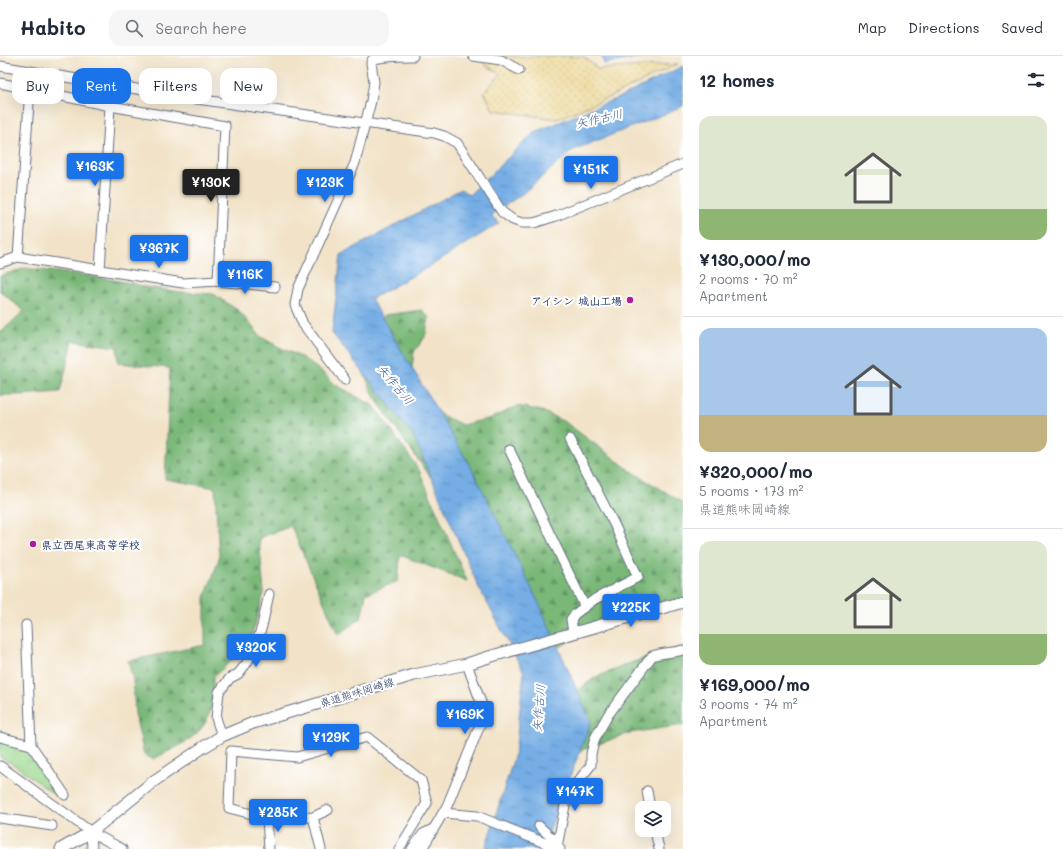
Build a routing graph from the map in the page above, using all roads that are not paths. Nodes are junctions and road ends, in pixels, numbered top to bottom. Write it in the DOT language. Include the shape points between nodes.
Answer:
graph roads {
  1 [pos="413,56"];
  2 [pos="473,56"];
  3 [pos="0,66"];
  4 [pos="519,70"];
  5 [pos="0,83"];
  6 [pos="12,85"];
  7 [pos="64,96"];
  8 [pos="29,104"];
  9 [pos="110,106"];
  10 [pos="365,123"];
  11 [pos="683,164"];
  12 [pos="18,257"];
  13 [pos="0,263"];
  14 [pos="100,270"];
  15 [pos="218,281"];
  16 [pos="275,287"];
  17 [pos="345,380"];
  18 [pos="570,439"];
  19 [pos="509,449"];
  20 [pos="269,594"];
  21 [pos="683,602"];
  22 [pos="585,607"];
  23 [pos="26,625"];
  24 [pos="573,633"];
  25 [pos="683,650"];
  26 [pos="467,664"];
  27 [pos="222,736"];
  28 [pos="0,737"];
  29 [pos="31,745"];
  30 [pos="0,766"];
  31 [pos="647,790"];
  32 [pos="65,795"];
  33 [pos="649,801"];
  34 [pos="328,810"];
  35 [pos="443,813"];
  36 [pos="313,817"];
  37 [pos="0,818"];
  38 [pos="267,818"];
  39 [pos="52,826"];
  40 [pos="539,826"];
  41 [pos="433,829"];
  42 [pos="91,832"];
  43 [pos="656,837"];
  44 [pos="558,846"];
  45 [pos="61,849"];
  46 [pos="92,849"];
  47 [pos="122,849"];
  48 [pos="269,849"];
  49 [pos="321,849"];
  50 [pos="399,849"];
  51 [pos="412,849"];
  52 [pos="422,849"];
  53 [pos="659,849"];
  1 -- 10 [label="street" via="372,60 374,82"];
  2 -- 4 [label="street" via="501,60"];
  3 -- 10 [label="street" via="190,98"];
  5 -- 6 [label="street"];
  7 -- 9 [label="street"];
  8 -- 12 [label="street"];
  9 -- 14 [label="street"];
  9 -- 15 [label="street" via="225,126"];
  10 -- 11 [label="street" via="434,133 457,142 502,212 522,224 556,216"];
  10 -- 17 [label="street" via="355,162 298,289 295,305 303,324"];
  12 -- 13 [label="street"];
  12 -- 14 [label="street"];
  14 -- 15 [label="street" via="183,283"];
  15 -- 16 [label="street"];
  18 -- 22 [label="street" via="638,577 595,599"];
  19 -- 22 [label="street"];
  20 -- 27 [label="street" via="254,651 238,674 230,678 219,692 216,718"];
  21 -- 24 [label="main road, 県道熊味岡崎線"];
  22 -- 24 [label="street" via="571,619"];
  23 -- 29 [label="street"];
  24 -- 26 [label="main road, 県道熊味岡崎線"];
  25 -- 44 [label="street" via="652,656 608,715 595,738 591,765 567,795"];
  26 -- 27 [label="main road, 県道熊味岡崎線" via="398,679 253,723"];
  26 -- 35 [label="street" via="483,708 482,720"];
  27 -- 42 [label="main road, 県道熊味岡崎線" via="154,781"];
  28 -- 29 [label="street"];
  29 -- 32 [label="street"];
  30 -- 42 [label="street"];
  31 -- 33 [label="street"];
  34 -- 36 [label="street"];
  35 -- 41 [label="street"];
  35 -- 44 [label="street" via="477,816"];
  36 -- 38 [label="street"];
  36 -- 49 [label="street"];
  37 -- 39 [label="street"];
  38 -- 48 [label="street"];
  38 -- 50 [label="street" via="229,808 231,751 297,757 367,737 421,780 427,803"];
  40 -- 44 [label="street"];
  41 -- 51 [label="street" via="423,834"];
  41 -- 52 [label="street"];
  42 -- 45 [label="main road, 県道熊味岡崎線"];
  42 -- 46 [label="street"];
  42 -- 47 [label="street"];
  43 -- 53 [label="street"];
}
